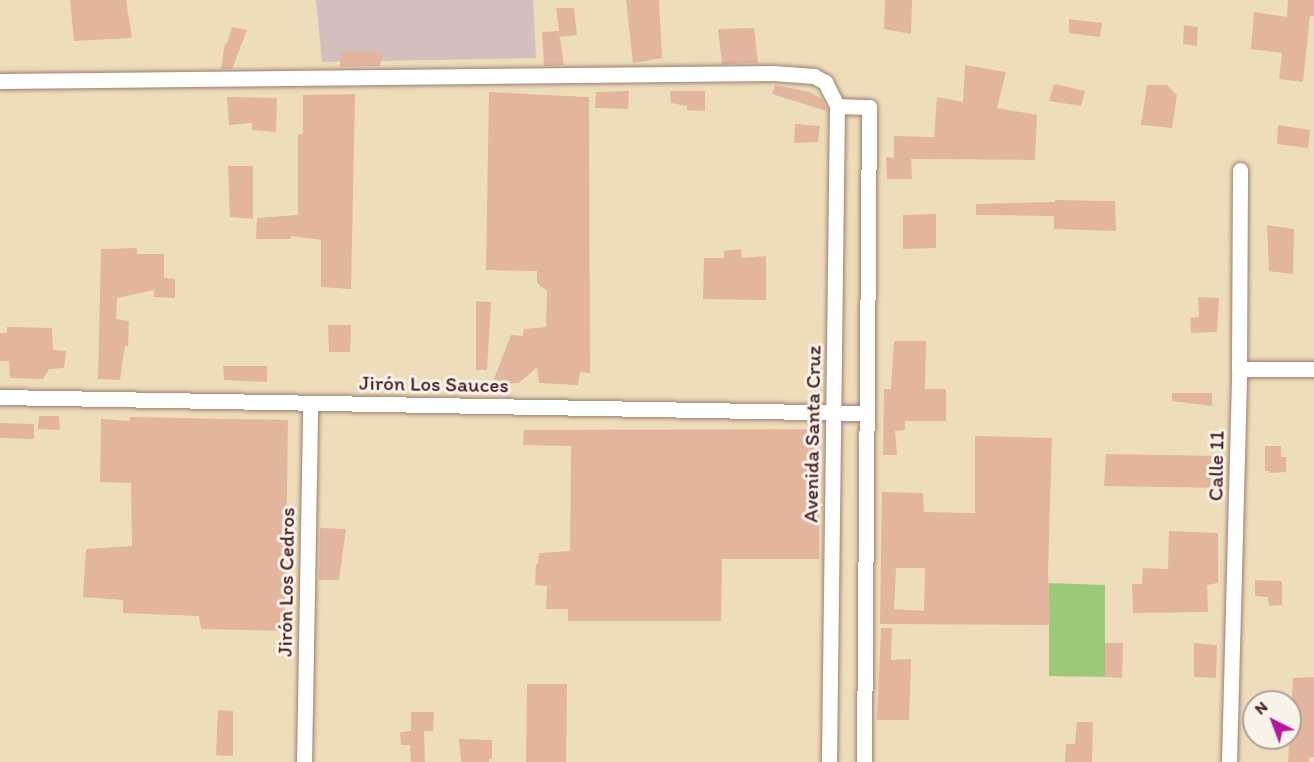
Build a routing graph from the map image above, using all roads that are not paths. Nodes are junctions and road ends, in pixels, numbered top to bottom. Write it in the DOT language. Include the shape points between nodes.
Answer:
graph roads {
  1 [pos="0,81"];
  2 [pos="837,106"];
  3 [pos="1240,170"];
  4 [pos="1239,369"];
  5 [pos="1314,369"];
  6 [pos="0,398"];
  7 [pos="310,403"];
  8 [pos="833,412"];
  9 [pos="866,413"];
  10 [pos="304,762"];
  11 [pos="829,762"];
  12 [pos="864,762"];
  13 [pos="1229,762"];
  1 -- 2 [label="street" via="773,73 814,76 825,82"];
  2 -- 8 [label="street, Avenida Santa Cruz"];
  2 -- 9 [label="street" via="869,106"];
  3 -- 4 [label="street, Calle 11"];
  4 -- 5 [label="street"];
  4 -- 13 [label="street, Calle 11"];
  6 -- 7 [label="street, Jirón Los Sauces"];
  7 -- 8 [label="street, Jirón Los Sauces"];
  7 -- 10 [label="street, Jirón Los Cedros"];
  8 -- 9 [label="street, Jirón Los Sauces"];
  8 -- 11 [label="street, Avenida Santa Cruz"];
  9 -- 12 [label="street"];
}
